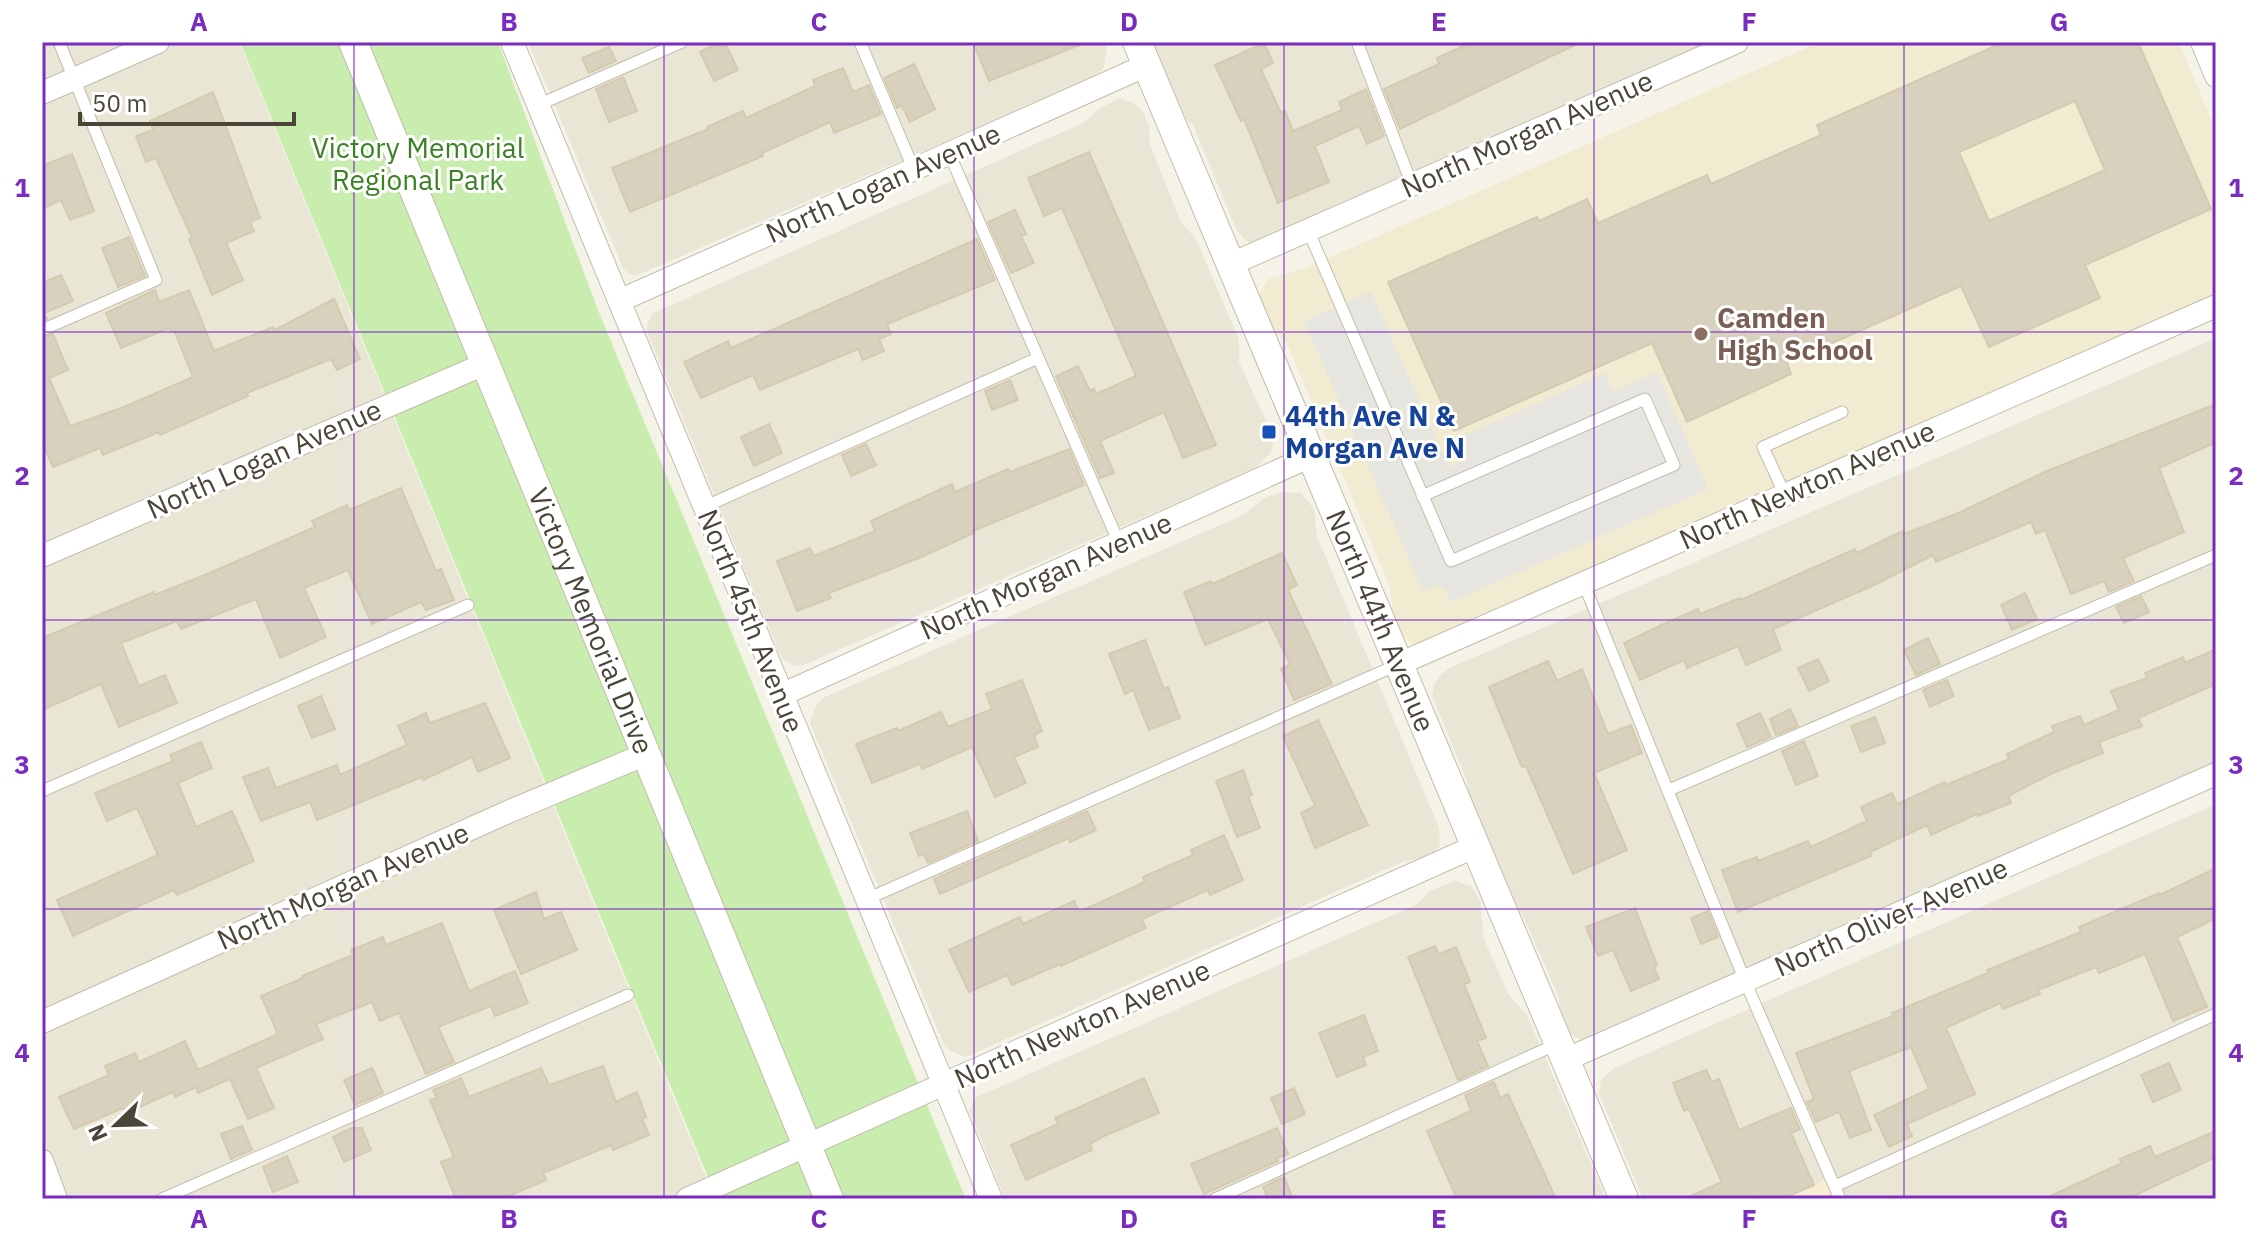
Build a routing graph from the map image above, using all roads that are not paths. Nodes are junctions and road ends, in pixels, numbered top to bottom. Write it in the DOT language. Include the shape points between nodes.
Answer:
graph roads {
  1 [pos="59,42"];
  2 [pos="158,42"];
  3 [pos="353,42"];
  4 [pos="512,42"];
  5 [pos="682,42"];
  6 [pos="860,42"];
  7 [pos="1357,42"];
  8 [pos="1737,42"];
  9 [pos="2202,42"];
  10 [pos="1142,54"];
  11 [pos="2216,76"];
  12 [pos="75,79"];
  13 [pos="42,93"];
  14 [pos="538,105"];
  15 [pos="949,153"];
  16 [pos="914,170"];
  17 [pos="1412,185"];
  18 [pos="1308,230"];
  19 [pos="1229,265"];
  20 [pos="619,301"];
  21 [pos="2216,306"];
  22 [pos="42,330"];
  23 [pos="1038,358"];
  24 [pos="487,363"];
  25 [pos="1842,412"];
  26 [pos="1311,456"];
  27 [pos="1785,495"];
  28 [pos="1422,496"];
  29 [pos="704,507"];
  30 [pos="1119,543"];
  31 [pos="2216,555"];
  32 [pos="42,556"];
  33 [pos="1584,584"];
  34 [pos="468,605"];
  35 [pos="1399,664"];
  36 [pos="781,692"];
  37 [pos="646,754"];
  38 [pos="2216,774"];
  39 [pos="1669,790"];
  40 [pos="42,791"];
  41 [pos="1476,846"];
  42 [pos="867,899"];
  43 [pos="1745,981"];
  44 [pos="628,995"];
  45 [pos="2216,1014"];
  46 [pos="42,1022"];
  47 [pos="1563,1051"];
  48 [pos="944,1086"];
  49 [pos="808,1147"];
  50 [pos="42,1161"];
  51 [pos="1835,1186"];
  52 [pos="56,1199"];
  53 [pos="162,1199"];
  54 [pos="687,1199"];
  55 [pos="829,1199"];
  56 [pos="991,1199"];
  57 [pos="1215,1199"];
  58 [pos="1624,1199"];
  59 [pos="1840,1199"];
  1 -- 12 [label="lane"];
  2 -- 12 [label="street"];
  3 -- 24 [label="street, Victory Memorial Drive"];
  4 -- 14 [label="street, North 45th Avenue"];
  5 -- 14 [label="lane"];
  6 -- 16 [label="lane"];
  7 -- 17 [label="lane"];
  8 -- 17 [label="street, North Morgan Avenue"];
  9 -- 11 [label="street"];
  10 -- 15 [label="street, North Logan Avenue"];
  10 -- 19 [label="street, North 44th Avenue"];
  12 -- 13 [label="street"];
  12 -- 22 [label="lane" via="156,280"];
  14 -- 20 [label="street, North 45th Avenue"];
  15 -- 16 [label="street, North Logan Avenue"];
  15 -- 23 [label="lane"];
  16 -- 20 [label="street, North Logan Avenue"];
  17 -- 18 [label="street, North Morgan Avenue"];
  18 -- 19 [label="street, North Morgan Avenue"];
  18 -- 28 [label="lane"];
  19 -- 26 [label="street, North 44th Avenue"];
  20 -- 29 [label="street, North 45th Avenue"];
  21 -- 27 [label="street, North Newton Avenue"];
  23 -- 29 [label="lane"];
  23 -- 30 [label="lane"];
  24 -- 32 [label="street, North Logan Avenue"];
  24 -- 37 [label="street, Victory Memorial Drive"];
  25 -- 27 [label="lane" via="1763,447"];
  26 -- 30 [label="street, North Morgan Avenue"];
  26 -- 35 [label="street, North 44th Avenue"];
  27 -- 33 [label="street, North Newton Avenue"];
  28 -- 28 [label="lane" via="1645,399 1674,465 1451,561"];
  29 -- 36 [label="street, North 45th Avenue"];
  30 -- 36 [label="street, North Morgan Avenue"];
  31 -- 39 [label="lane"];
  33 -- 35 [label="street, North Newton Avenue"];
  33 -- 39 [label="lane"];
  34 -- 40 [label="lane"];
  35 -- 41 [label="street, North 44th Avenue"];
  35 -- 42 [label="lane"];
  36 -- 42 [label="street, North 45th Avenue"];
  37 -- 46 [label="street, North Morgan Avenue"];
  37 -- 49 [label="street, Victory Memorial Drive"];
  38 -- 43 [label="street, North Oliver Avenue"];
  39 -- 43 [label="lane"];
  41 -- 47 [label="street, North 44th Avenue"];
  41 -- 48 [label="street, North Newton Avenue"];
  42 -- 48 [label="street, North 45th Avenue"];
  43 -- 47 [label="street, North Oliver Avenue"];
  43 -- 51 [label="lane"];
  44 -- 53 [label="lane"];
  45 -- 51 [label="lane"];
  47 -- 57 [label="lane"];
  47 -- 58 [label="street, North 44th Avenue"];
  48 -- 49 [label="street, North Newton Avenue"];
  48 -- 56 [label="street, North 45th Avenue"];
  49 -- 54 [label="street, North Newton Avenue"];
  49 -- 55 [label="street, Victory Memorial Drive"];
  50 -- 52 [label="street"];
  51 -- 59 [label="lane"];
}
